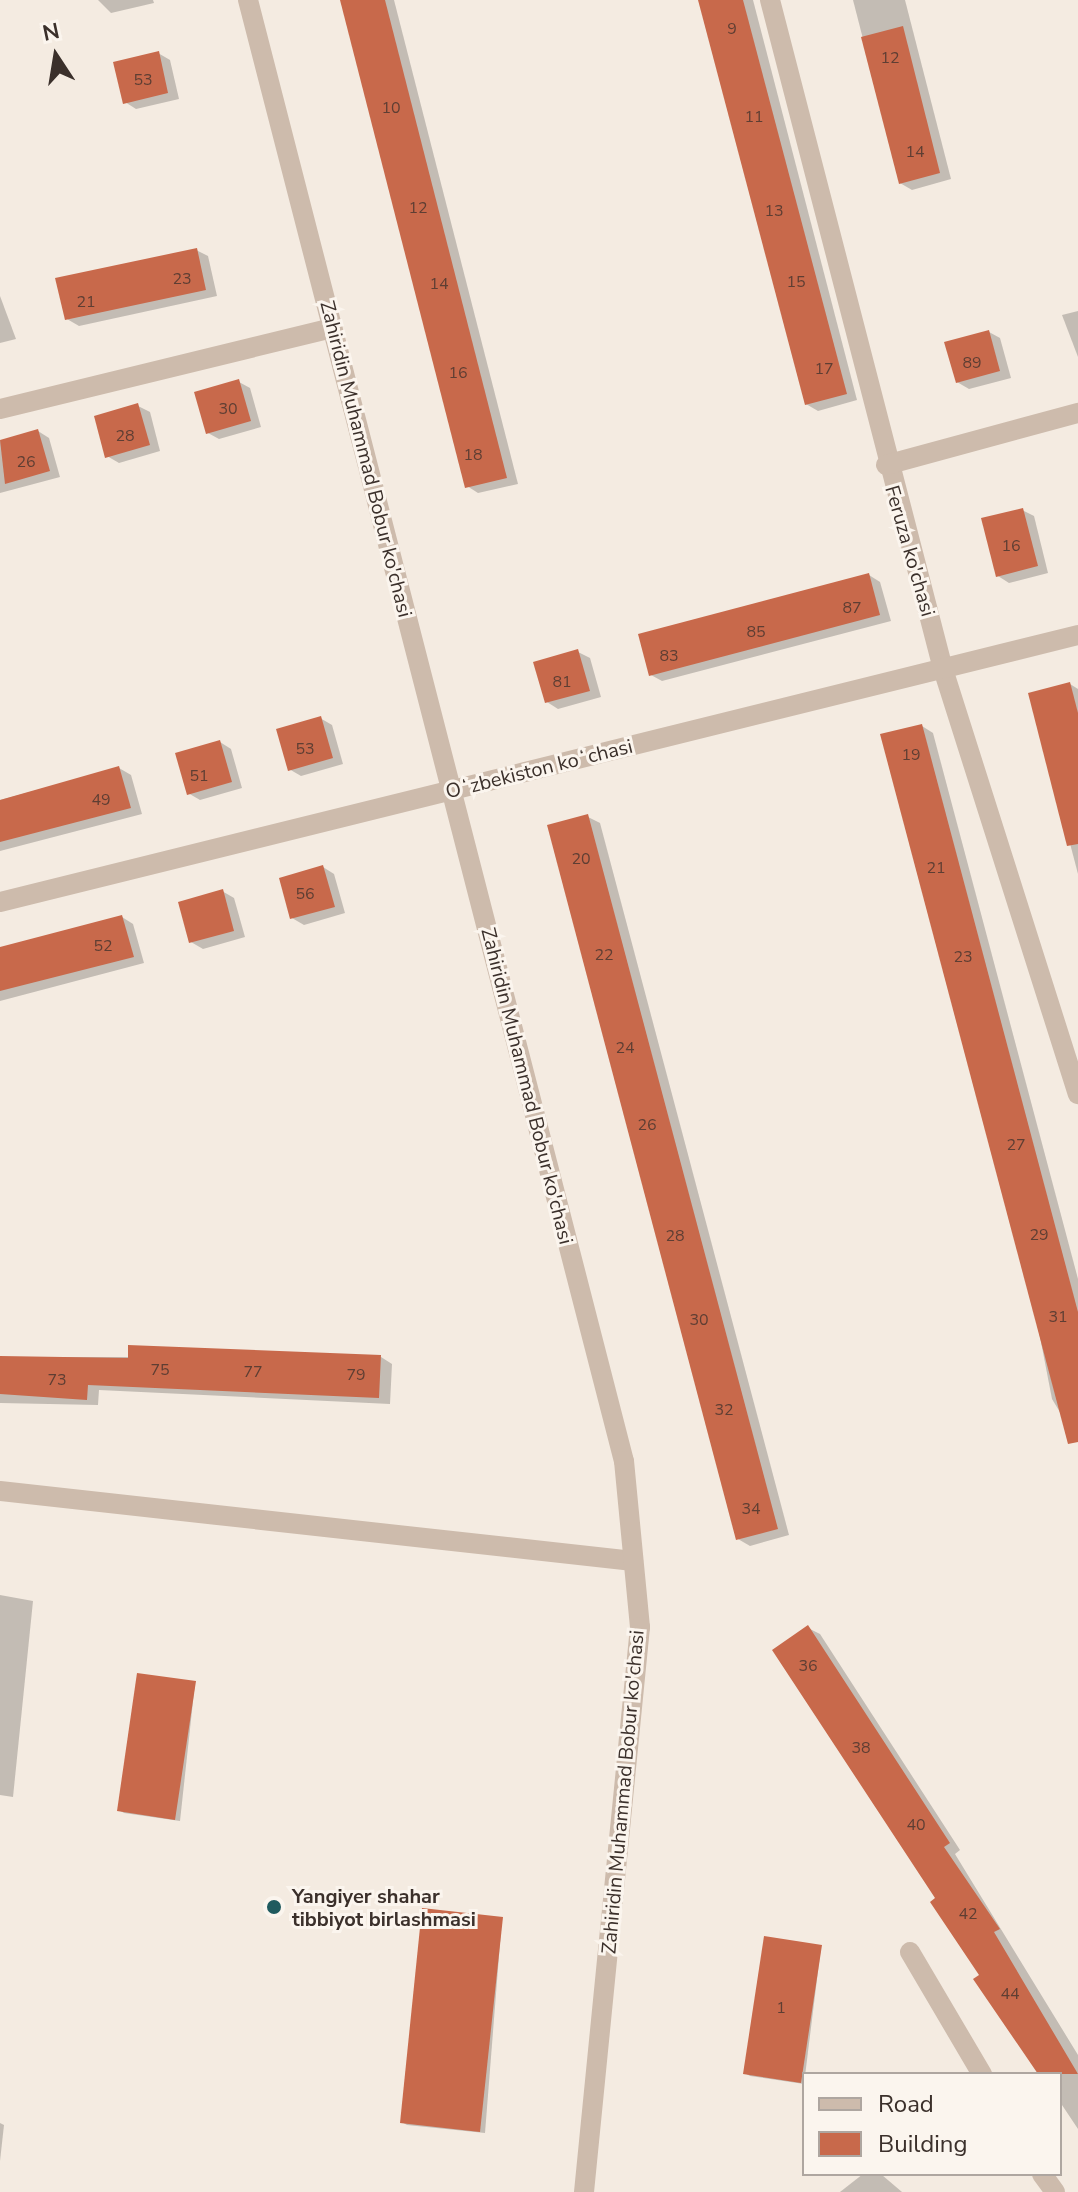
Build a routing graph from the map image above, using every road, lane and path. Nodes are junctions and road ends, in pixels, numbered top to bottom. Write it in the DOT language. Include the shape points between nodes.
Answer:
graph roads {
  1 [pos="248,0"];
  2 [pos="770,0"];
  3 [pos="332,328"];
  4 [pos="0,409"];
  5 [pos="1078,413"];
  6 [pos="886,465"];
  7 [pos="1078,635"];
  8 [pos="943,669"];
  9 [pos="451,790"];
  10 [pos="0,902"];
  11 [pos="1078,1094"];
  12 [pos="0,1491"];
  13 [pos="633,1561"];
  14 [pos="910,1952"];
  15 [pos="981,2072"];
  16 [pos="584,2192"];
  1 -- 3 [label="street, Zahiridin Muhammad Bobur ko'chasi"];
  2 -- 6 [label="street, Feruza ko'chasi"];
  3 -- 4 [label="street"];
  3 -- 9 [label="street, Zahiridin Muhammad Bobur ko'chasi"];
  5 -- 6 [label="street"];
  6 -- 8 [label="street, Feruza ko'chasi"];
  7 -- 8 [label="street, Oʻzbekiston koʻchasi"];
  8 -- 9 [label="street, Oʻzbekiston koʻchasi"];
  8 -- 11 [label="street, Feruza ko'chasi"];
  9 -- 10 [label="street, Oʻzbekiston koʻchasi"];
  9 -- 13 [label="street, Zahiridin Muhammad Bobur ko'chasi" via="624,1461"];
  12 -- 13 [label="street"];
  13 -- 16 [label="street, Zahiridin Muhammad Bobur ko'chasi" via="640,1627"];
  14 -- 15 [label="street"];
}
